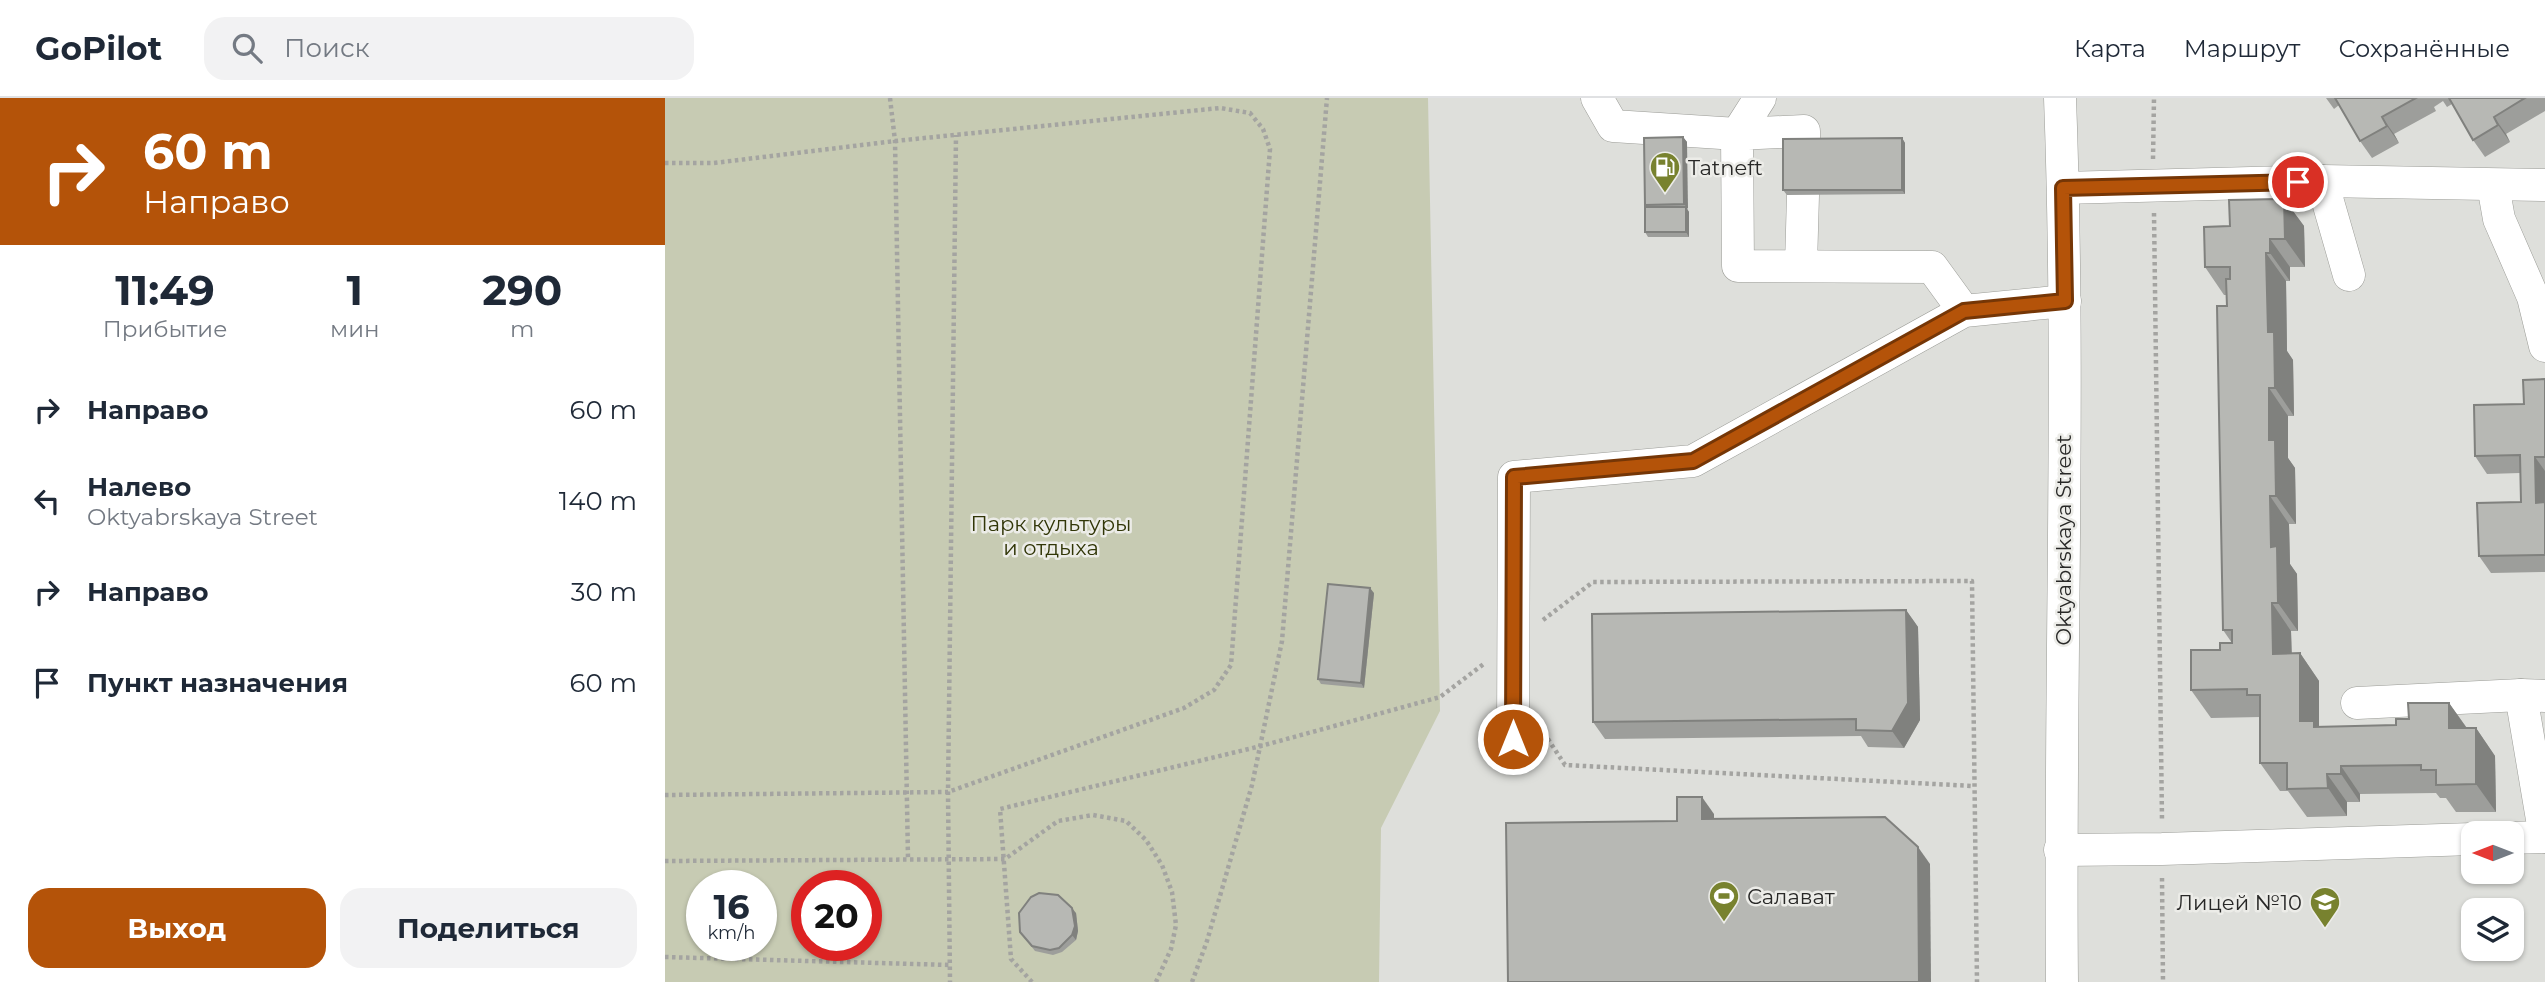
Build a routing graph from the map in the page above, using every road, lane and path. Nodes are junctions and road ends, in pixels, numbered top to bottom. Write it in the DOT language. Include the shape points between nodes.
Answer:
graph roads {
  1 [pos="890,98"];
  2 [pos="1327,98"];
  3 [pos="1597,98"];
  4 [pos="1760,98"];
  5 [pos="2060,98"];
  6 [pos="2154,98"];
  7 [pos="1737,134"];
  8 [pos="956,135"];
  9 [pos="895,141"];
  10 [pos="1804,143"];
  11 [pos="665,163"];
  12 [pos="2322,181"];
  13 [pos="2153,184"];
  14 [pos="2493,185"];
  15 [pos="2545,185"];
  16 [pos="2063,188"];
  17 [pos="1803,195"];
  18 [pos="1801,265"];
  19 [pos="2349,275"];
  20 [pos="2065,301"];
  21 [pos="1964,311"];
  22 [pos="2545,346"];
  23 [pos="1513,642"];
  24 [pos="2533,696"];
  25 [pos="2357,703"];
  26 [pos="1543,731"];
  27 [pos="1513,739"];
  28 [pos="1261,746"];
  29 [pos="1973,786"];
  30 [pos="948,792"];
  31 [pos="907,793"];
  32 [pos="665,795"];
  33 [pos="2545,837"];
  34 [pos="2524,838"];
  35 [pos="2461,839"];
  36 [pos="2162,849"];
  37 [pos="2060,850"];
  38 [pos="908,859"];
  39 [pos="949,859"];
  40 [pos="1005,859"];
  41 [pos="665,860"];
  42 [pos="665,957"];
  43 [pos="950,965"];
  44 [pos="950,982"];
  45 [pos="1032,982"];
  46 [pos="1156,982"];
  47 [pos="1192,982"];
  48 [pos="1977,982"];
  49 [pos="2061,982"];
  50 [pos="2163,982"];
  1 -- 9 [label="path"];
  2 -- 28 [label="path" via="1282,641"];
  3 -- 7 [label="street" via="1613,125"];
  4 -- 7 [label="street"];
  5 -- 16 [label="street, Oktyabrskaya Street"];
  6 -- 13 [label="path"];
  7 -- 10 [label="street" via="1804,131"];
  7 -- 18 [label="street" via="1738,265"];
  8 -- 9 [label="path"];
  8 -- 30 [label="path"];
  8 -- 30 [label="path" via="1220,108 1250,113 1271,149 1231,665 1214,690 1184,708"];
  9 -- 11 [label="path" via="714,163"];
  9 -- 31 [label="path"];
  12 -- 13 [label="street"];
  12 -- 14 [label="street"];
  12 -- 19 [label="street"];
  13 -- 16 [label="street"];
  13 -- 36 [label="path"];
  14 -- 15 [label="street"];
  14 -- 22 [label="street" via="2499,219 2533,297"];
  16 -- 20 [label="street, Oktyabrskaya Street"];
  17 -- 18 [label="street"];
  18 -- 21 [label="street" via="1932,267"];
  20 -- 21 [label="street"];
  20 -- 37 [label="street, Oktyabrskaya Street"];
  21 -- 23 [label="street" via="1693,461 1514,477"];
  23 -- 27 [label="street"];
  23 -- 28 [label="path" via="1440,697"];
  23 -- 29 [label="path" via="1593,582 1972,582"];
  24 -- 25 [label="street"];
  24 -- 33 [label="street"];
  26 -- 29 [label="path" via="1565,765"];
  28 -- 40 [label="path" via="1000,809"];
  28 -- 47 [label="path"];
  29 -- 48 [label="path"];
  30 -- 31 [label="path"];
  30 -- 39 [label="path"];
  31 -- 32 [label="path"];
  31 -- 38 [label="path"];
  33 -- 34 [label="street"];
  35 -- 36 [label="street"];
  36 -- 37 [label="street"];
  36 -- 50 [label="path"];
  37 -- 49 [label="street, Oktyabrskaya Street"];
  38 -- 39 [label="path"];
  38 -- 41 [label="path"];
  39 -- 40 [label="path"];
  39 -- 43 [label="path"];
  40 -- 45 [label="path" via="1011,959"];
  40 -- 46 [label="path" via="1058,821 1093,815 1126,821 1146,840 1172,892 1176,925"];
  42 -- 43 [label="path"];
  43 -- 44 [label="path"];
}
